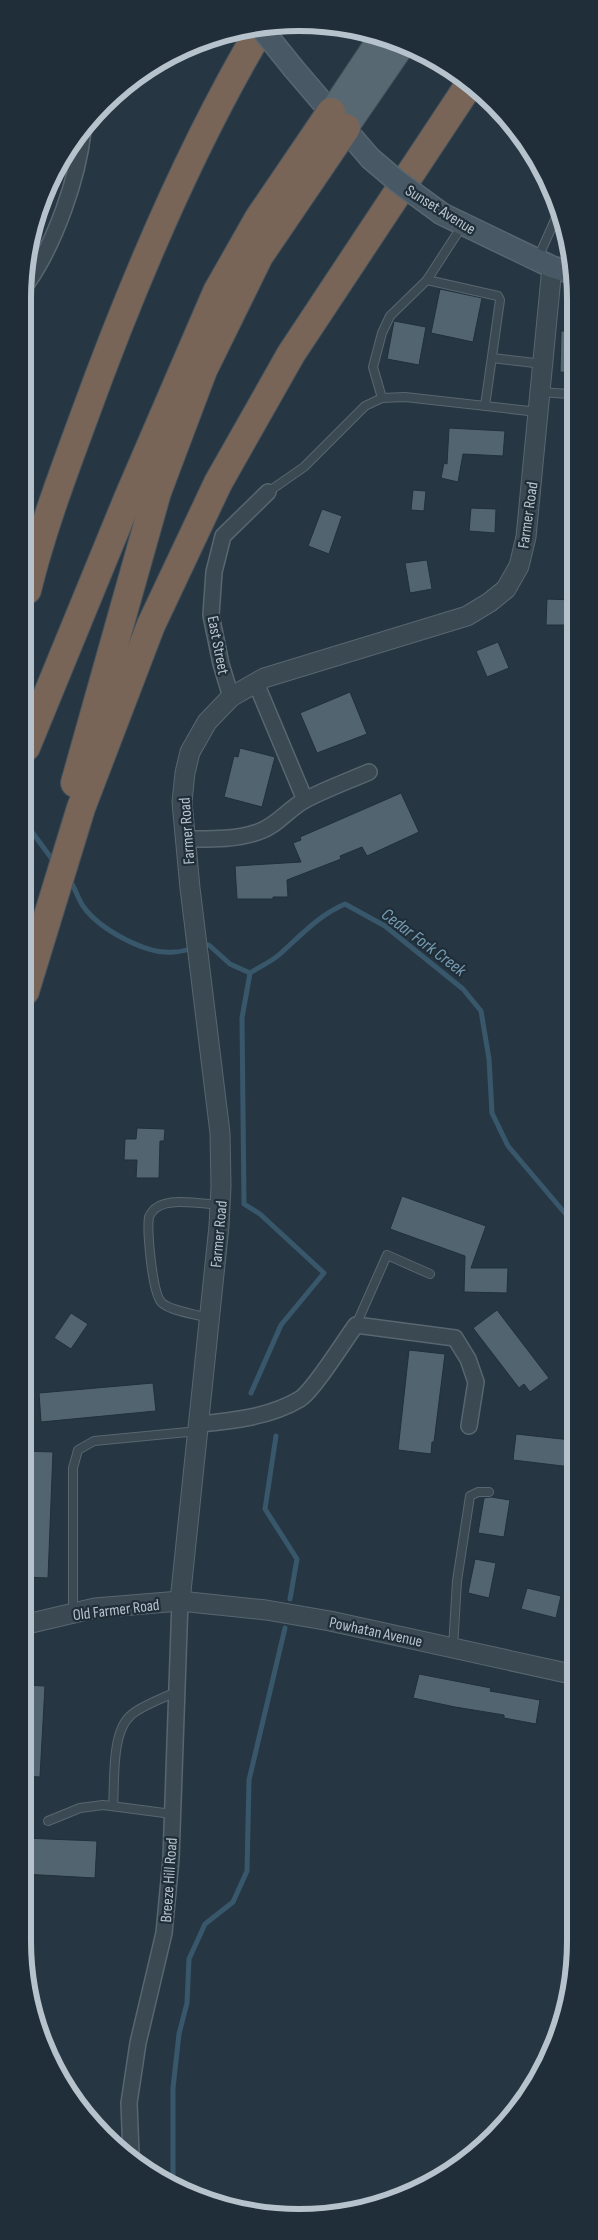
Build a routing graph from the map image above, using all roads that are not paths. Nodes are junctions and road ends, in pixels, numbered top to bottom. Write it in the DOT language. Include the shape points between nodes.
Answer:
graph roads {
  1 [pos="266,34"];
  2 [pos="257,35"];
  3 [pos="378,43"];
  4 [pos="398,51"];
  5 [pos="466,90"];
  6 [pos="339,120"];
  7 [pos="82,142"];
  8 [pos="556,222"];
  9 [pos="463,224"];
  10 [pos="545,264"];
  11 [pos="565,270"];
  12 [pos="33,275"];
  13 [pos="428,280"];
  14 [pos="492,358"];
  15 [pos="543,364"];
  16 [pos="540,392"];
  17 [pos="567,394"];
  18 [pos="382,398"];
  19 [pos="485,406"];
  20 [pos="538,412"];
  21 [pos="268,492"];
  22 [pos="31,577"];
  23 [pos="256,683"];
  24 [pos="231,697"];
  25 [pos="31,736"];
  26 [pos="369,772"];
  27 [pos="305,800"];
  28 [pos="186,839"];
  29 [pos="31,966"];
  30 [pos="31,970"];
  31 [pos="220,1205"];
  32 [pos="430,1274"];
  33 [pos="210,1318"];
  34 [pos="356,1326"];
  35 [pos="469,1426"];
  36 [pos="198,1428"];
  37 [pos="489,1492"];
  38 [pos="180,1601"];
  39 [pos="73,1614"];
  40 [pos="31,1623"];
  41 [pos="453,1648"];
  42 [pos="567,1673"];
  43 [pos="178,1690"];
  44 [pos="113,1806"];
  45 [pos="172,1814"];
  46 [pos="48,1821"];
  47 [pos="131,2149"];
  1 -- 6 [label="main road, Sunset Avenue, bridge"];
  2 -- 22 [label="highway" via="234,75 156,236 104,361 64,470"];
  3 -- 6 [label="main road"];
  4 -- 6 [label="main road"];
  5 -- 30 [label="highway" via="291,354 218,483 148,634 82,808"];
  6 -- 9 [label="main road, Sunset Avenue, bridge" via="370,158 397,181 442,214"];
  6 -- 25 [label="highway" via="258,218 217,292"];
  6 -- 29 [label="highway" via="258,256 203,370 157,492 86,741"];
  7 -- 12 [label="street" via="60,216"];
  8 -- 10 [label="lane"];
  9 -- 10 [label="main road, Sunset Avenue"];
  9 -- 13 [label="lane"];
  10 -- 11 [label="main road, Sunset Avenue"];
  10 -- 15 [label="street, Farmer Road"];
  13 -- 14 [label="lane" via="498,296 500,306"];
  13 -- 18 [label="lane" via="390,316 382,333 373,366"];
  14 -- 15 [label="lane"];
  14 -- 19 [label="lane"];
  15 -- 16 [label="street, Farmer Road"];
  16 -- 17 [label="lane"];
  16 -- 20 [label="street, Farmer Road"];
  18 -- 19 [label="lane" via="405,397"];
  18 -- 21 [label="lane" via="365,406 304,467"];
  19 -- 20 [label="lane"];
  20 -- 23 [label="street, Farmer Road" via="526,537 519,566 506,589 467,616"];
  21 -- 24 [label="street, East Street" via="223,536 214,572 211,615"];
  23 -- 24 [label="street, Farmer Road"];
  23 -- 27 [label="street"];
  24 -- 28 [label="street, Farmer Road" via="207,722 190,752 182,802"];
  26 -- 27 [label="street"];
  27 -- 28 [label="street" via="275,824 258,832"];
  28 -- 31 [label="street, Farmer Road" via="220,1133"];
  31 -- 33 [label="street, Farmer Road"];
  31 -- 33 [label="lane" via="164,1204 149,1216 152,1273 156,1292 163,1304"];
  32 -- 34 [label="lane" via="387,1255"];
  33 -- 36 [label="street, Farmer Road"];
  34 -- 35 [label="street" via="455,1338 468,1358 476,1382"];
  34 -- 36 [label="street" via="301,1399 272,1411"];
  36 -- 38 [label="street, Farmer Road"];
  36 -- 39 [label="lane" via="99,1440 78,1450 73,1468"];
  37 -- 41 [label="lane" via="470,1496 460,1559"];
  38 -- 39 [label="street, Old Farmer Road" via="94,1608"];
  38 -- 41 [label="street, Powhatan Avenue" via="330,1621"];
  38 -- 43 [label="street, Breeze Hill Road"];
  39 -- 40 [label="street, Old Farmer Road"];
  41 -- 42 [label="street, Powhatan Avenue"];
  43 -- 44 [label="lane" via="131,1715 122,1726 118,1739"];
  43 -- 45 [label="street, Breeze Hill Road"];
  44 -- 45 [label="lane"];
  44 -- 46 [label="lane" via="80,1808"];
  45 -- 47 [label="street, Breeze Hill Road" via="164,1933 138,2042 128,2103"];
}
